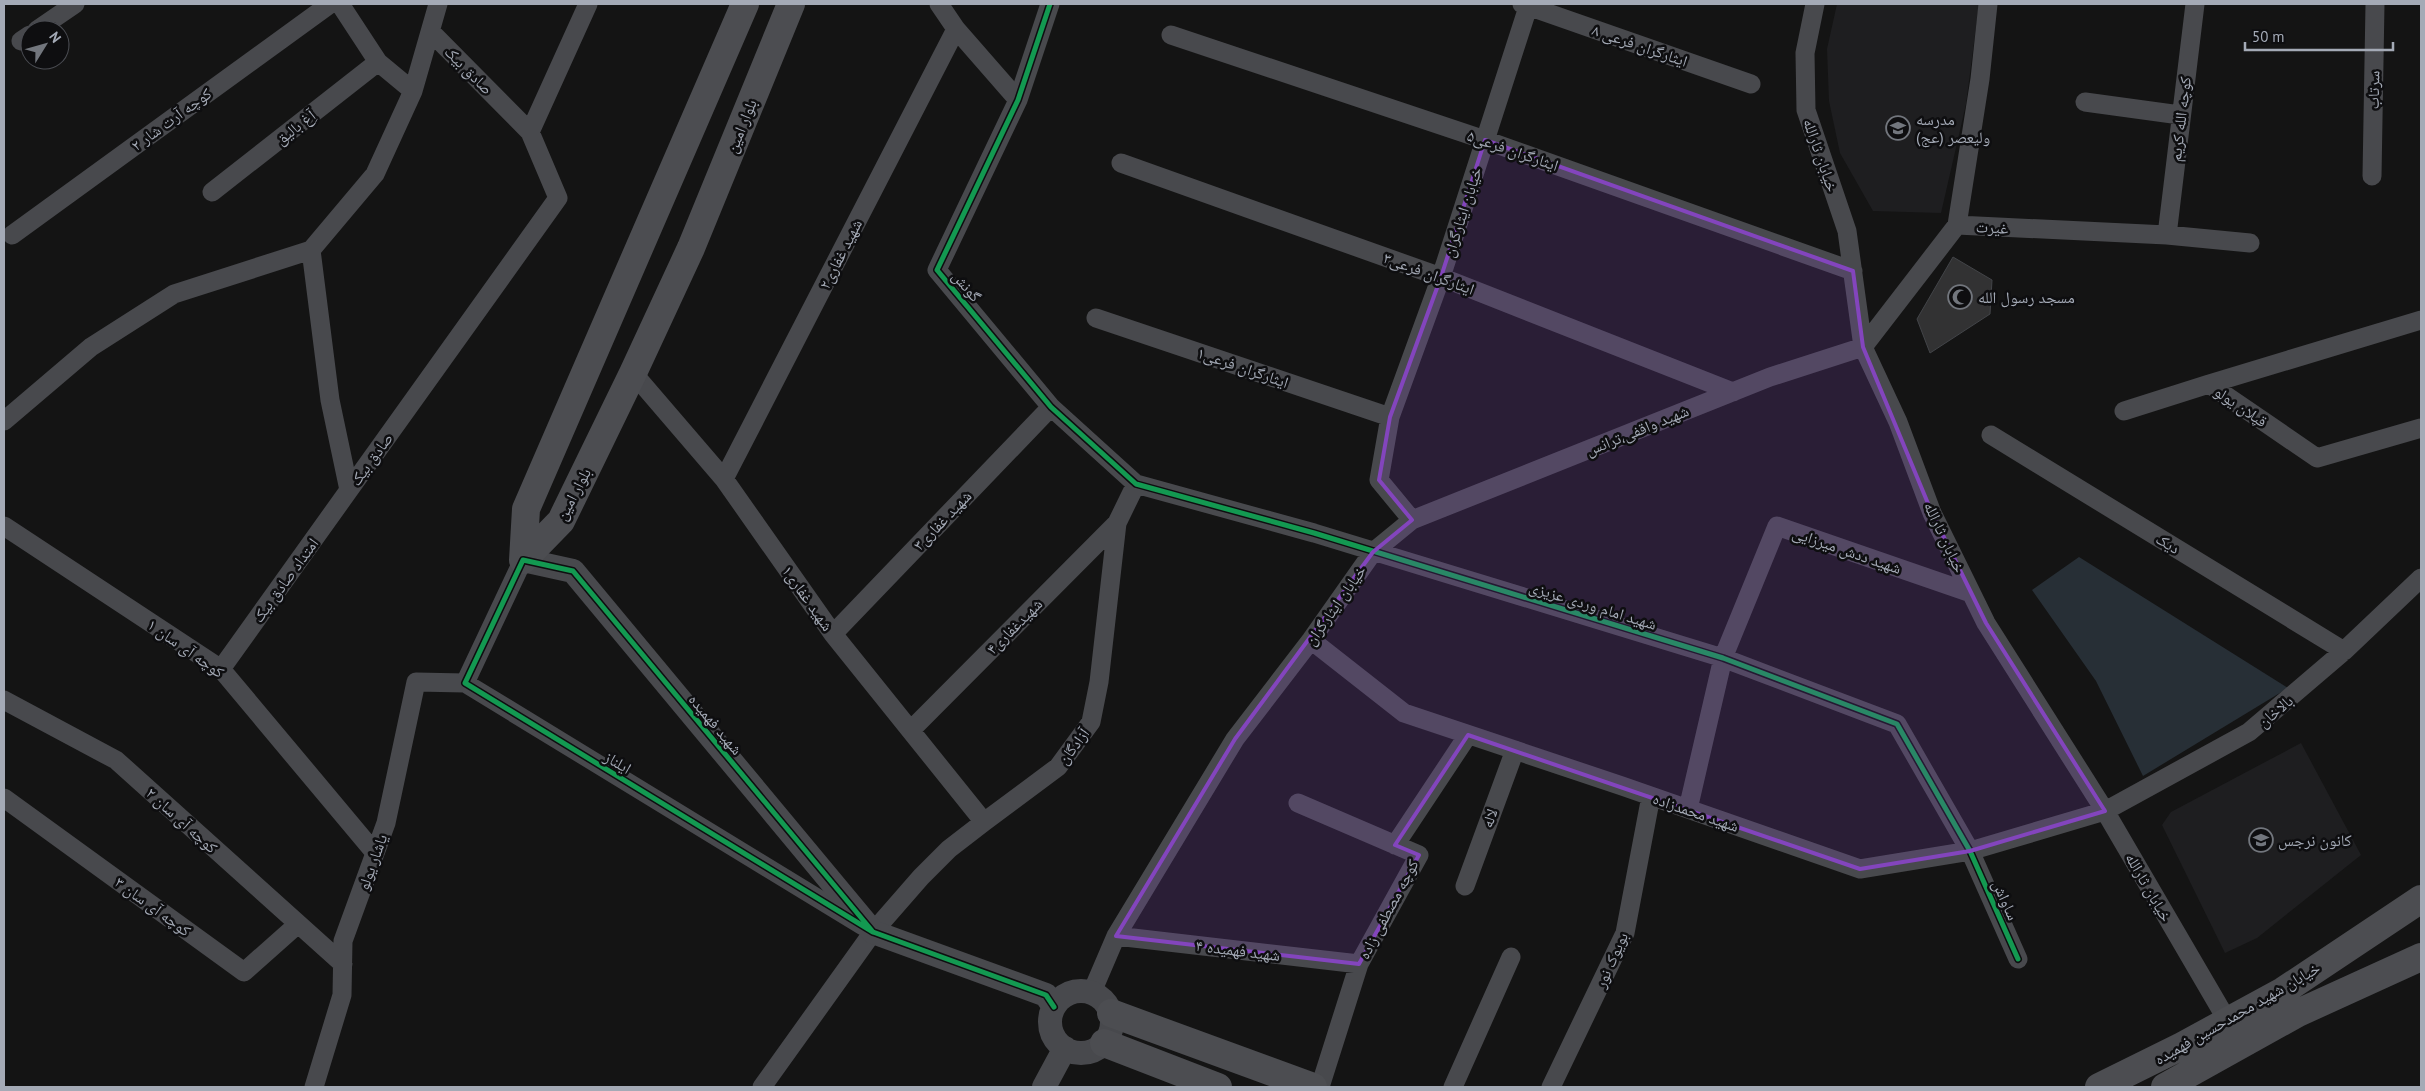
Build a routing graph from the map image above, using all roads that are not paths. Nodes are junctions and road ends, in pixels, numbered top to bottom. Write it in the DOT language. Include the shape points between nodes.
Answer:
graph roads {
  1 [pos="74,4"];
  2 [pos="330,4"];
  3 [pos="340,4"];
  4 [pos="438,4"];
  5 [pos="588,4"];
  6 [pos="745,4"];
  7 [pos="791,4"];
  8 [pos="940,4"];
  9 [pos="1050,4"];
  10 [pos="1526,4"];
  11 [pos="1815,4"];
  12 [pos="1988,4"];
  13 [pos="2195,4"];
  14 [pos="2375,4"];
  15 [pos="51,20"];
  16 [pos="956,29"];
  17 [pos="431,32"];
  18 [pos="1171,35"];
  19 [pos="378,62"];
  20 [pos="1751,84"];
  21 [pos="413,91"];
  22 [pos="1018,100"];
  23 [pos="2085,102"];
  24 [pos="2180,116"];
  25 [pos="530,132"];
  26 [pos="1485,140"];
  27 [pos="1121,163"];
  28 [pos="2372,176"];
  29 [pos="212,192"];
  30 [pos="1957,225"];
  31 [pos="12,235"];
  32 [pos="2167,235"];
  33 [pos="2250,243"];
  34 [pos="311,250"];
  35 [pos="1853,271"];
  36 [pos="1442,277"];
  37 [pos="1096,318"];
  38 [pos="2421,320"];
  39 [pos="1864,347"];
  40 [pos="634,373"];
  41 [pos="2208,384"];
  42 [pos="1733,392"];
  43 [pos="1051,407"];
  44 [pos="2124,411"];
  45 [pos="1390,417"];
  46 [pos="4,421"];
  47 [pos="2421,428"];
  48 [pos="1991,435"];
  49 [pos="724,479"];
  50 [pos="1136,484"];
  51 [pos="350,490"];
  52 [pos="1412,520"];
  53 [pos="1117,523"];
  54 [pos="4,526"];
  55 [pos="1373,552"];
  56 [pos="523,560"];
  57 [pos="2421,578"];
  58 [pos="1971,593"];
  59 [pos="833,634"];
  60 [pos="1311,640"];
  61 [pos="2344,651"];
  62 [pos="1723,658"];
  63 [pos="221,669"];
  64 [pos="465,683"];
  65 [pos="4,700"];
  66 [pos="911,730"];
  67 [pos="1468,735"];
  68 [pos="1514,750"];
  69 [pos="1651,796"];
  70 [pos="4,798"];
  71 [pos="1298,803"];
  72 [pos="1688,809"];
  73 [pos="2105,811"];
  74 [pos="984,822"];
  75 [pos="1396,846"];
  76 [pos="1970,851"];
  77 [pos="375,853"];
  78 [pos="1464,886"];
  79 [pos="2421,899"];
  80 [pos="298,924"];
  81 [pos="873,932"];
  82 [pos="1116,936"];
  83 [pos="1511,957"];
  84 [pos="2018,959"];
  85 [pos="2418,963"];
  86 [pos="343,964"];
  87 [pos="1359,964"];
  88 [pos="1092,992"];
  89 [pos="1054,1007"];
  90 [pos="1111,1013"];
  91 [pos="2227,1020"];
  92 [pos="1104,1043"];
  93 [pos="1065,1048"];
  94 [pos="2180,1084"];
  95 [pos="314,1087"];
  96 [pos="762,1087"];
  97 [pos="1044,1087"];
  98 [pos="1218,1087"];
  99 [pos="1313,1087"];
  100 [pos="1320,1087"];
  101 [pos="1453,1087"];
  102 [pos="1551,1087"];
  103 [pos="2099,1087"];
  1 -- 15 [label="street"];
  2 -- 31 [label="street, کوچه آرت شار ۲"];
  3 -- 19 [label="street"];
  4 -- 17 [label="street, صادق بیک"];
  5 -- 25 [label="street"];
  6 -- 56 [label="main road" via="526,509"];
  7 -- 40 [label="main road, بلوار امین" via="691,248"];
  8 -- 16 [label="street"];
  9 -- 22 [label="street, گونش"];
  10 -- 20 [label="street, ایثارگران فرعی ۸"];
  10 -- 26 [label="street, خیابان ایثارگران"];
  11 -- 35 [label="street, خیابان ثارالله" via="1805,53 1806,110 1847,231"];
  12 -- 30 [label="street, غیرت"];
  13 -- 24 [label="street, کوچه الله کریم"];
  14 -- 28 [label="street, سرتاب"];
  16 -- 22 [label="street"];
  16 -- 49 [label="street, شهید غفاری۲"];
  17 -- 21 [label="street, صادق بیک"];
  17 -- 25 [label="street, صادق بیک"];
  18 -- 26 [label="street, ایثارگران فرعی۵"];
  19 -- 21 [label="street"];
  19 -- 29 [label="street, آِغ بالیق"];
  21 -- 34 [label="street, صادق بیک" via="375,174"];
  22 -- 43 [label="street, گونش" via="937,270"];
  23 -- 24 [label="street"];
  24 -- 32 [label="street, کوچه الله کریم"];
  25 -- 51 [label="street, صادق بیک" via="558,198"];
  26 -- 35 [label="street, ایثارگران فرعی۵"];
  26 -- 36 [label="street, خیابان ایثارگران"];
  27 -- 36 [label="street, ایثارگران فرعی۳"];
  30 -- 32 [label="street, غیرت"];
  30 -- 39 [label="street"];
  32 -- 33 [label="street, غیرت"];
  34 -- 46 [label="street" via="174,294 91,347"];
  34 -- 51 [label="street, صادق بیک" via="330,400"];
  35 -- 39 [label="street, خیابان ثارالله"];
  36 -- 42 [label="street, ایثارگران فرعی۳"];
  36 -- 45 [label="street, خیابان ایثارگران"];
  37 -- 45 [label="street, ایثارگران فرعی۱"];
  38 -- 41 [label="street, قپلان یولو"];
  39 -- 42 [label="street, شهید واقفی،ترانس"];
  39 -- 58 [label="street, خیابان ثارالله" via="1898,422 1932,513"];
  40 -- 49 [label="street, شهید غفاری۱"];
  40 -- 56 [label="main road, بلوار امین" via="561,520"];
  41 -- 44 [label="street"];
  41 -- 47 [label="street, قپلان یولو" via="2317,458"];
  42 -- 52 [label="street, شهید واقفی،ترانس"];
  43 -- 50 [label="street, گونش"];
  43 -- 59 [label="street, شهید غفاری۳"];
  45 -- 52 [label="street, خیابان ایثارگران" via="1380,480"];
  48 -- 61 [label="street, دیک"];
  49 -- 59 [label="street, شهید غفاری۱"];
  50 -- 53 [label="street, آزادگان"];
  50 -- 55 [label="street, شهید امام وردی عزیزی"];
  51 -- 63 [label="street, امتداد صادق بیک"];
  52 -- 55 [label="street, خیابان ایثارگران"];
  53 -- 66 [label="street, شهیدغفاری۴"];
  53 -- 74 [label="street, آزادگان" via="1099,682 1091,722 1058,767"];
  54 -- 63 [label="street, کوچه آی سان ۱"];
  55 -- 60 [label="street, خیابان ایثارگران"];
  55 -- 62 [label="street, شهید امام وردی عزیزی"];
  56 -- 64 [label="street"];
  56 -- 81 [label="street, شهید فهمیده" via="573,571"];
  57 -- 61 [label="street, بالاخان"];
  58 -- 62 [label="street, شهید ددش میرزایی" via="1777,526"];
  58 -- 73 [label="street, خیابان ثارالله" via="1986,623"];
  59 -- 66 [label="street, شهید غفاری۱"];
  60 -- 67 [label="street, شهید محمدزاده" via="1404,713"];
  60 -- 82 [label="street, خیابان ایثارگران" via="1235,739"];
  61 -- 73 [label="street, بالاخان" via="2249,732"];
  62 -- 72 [label="street, شهید ددش میرزایی"];
  62 -- 76 [label="street, شهید امام وردی عزیزی" via="1896,724"];
  63 -- 77 [label="street, کوچه آی سان ۱"];
  64 -- 77 [label="street, یاشار یولو" via="416,682 386,823"];
  64 -- 81 [label="street, ایلناز"];
  65 -- 80 [label="street, کوچه آی سان ۲" via="116,760"];
  66 -- 74 [label="street, شهید غفاری۱"];
  67 -- 68 [label="street, شهید محمدزاده"];
  67 -- 75 [label="street"];
  68 -- 69 [label="street, شهید محمدزاده"];
  68 -- 78 [label="street, لاله"];
  69 -- 72 [label="street, شهید محمدزاده"];
  69 -- 102 [label="street, بویوک نور" via="1625,933"];
  70 -- 80 [label="street, کوچه آی سان ۳" via="244,972"];
  71 -- 75 [label="street, کوچه مصطفی زاده"];
  72 -- 76 [label="street, شهید محمدزاده" via="1860,869"];
  73 -- 76 [label="street, شهید محمدزاده"];
  73 -- 91 [label="street, خیابان ثارالله"];
  74 -- 81 [label="street, آزادگان" via="949,849"];
  75 -- 87 [label="street, کوچه مصطفی زاده" via="1419,855"];
  76 -- 84 [label="street, ساواش"];
  77 -- 86 [label="street, یاشار یولو" via="343,941"];
  79 -- 91 [label="main road, خیابان شهید محمدحسین فهمیده" via="2283,990"];
  80 -- 86 [label="street, کوچه آی سان ۲"];
  81 -- 89 [label="street" via="1046,995"];
  81 -- 96 [label="street"];
  82 -- 87 [label="street, شهید فهمیده ۴"];
  82 -- 88 [label="street, خیابان ایثارگران"];
  83 -- 101 [label="street"];
  85 -- 94 [label="main road, خیابان شهید محمدحسین فهمیده" via="2298,1013"];
  86 -- 95 [label="street, یاشار یولو" via="342,995"];
  87 -- 100 [label="street, کوچه مصطفی زاده"];
  88 -- 89 [label="street" via="1080,990 1069,993"];
  88 -- 90 [label="street" via="1100,996"];
  89 -- 93 [label="street" via="1051,1028"];
  90 -- 92 [label="street" via="1111,1032"];
  90 -- 99 [label="main road"];
  91 -- 103 [label="main road, خیابان شهید محمدحسین فهمیده"];
  92 -- 93 [label="street" via="1090,1052 1080,1053"];
  92 -- 98 [label="main road"];
  93 -- 97 [label="street"];
}
